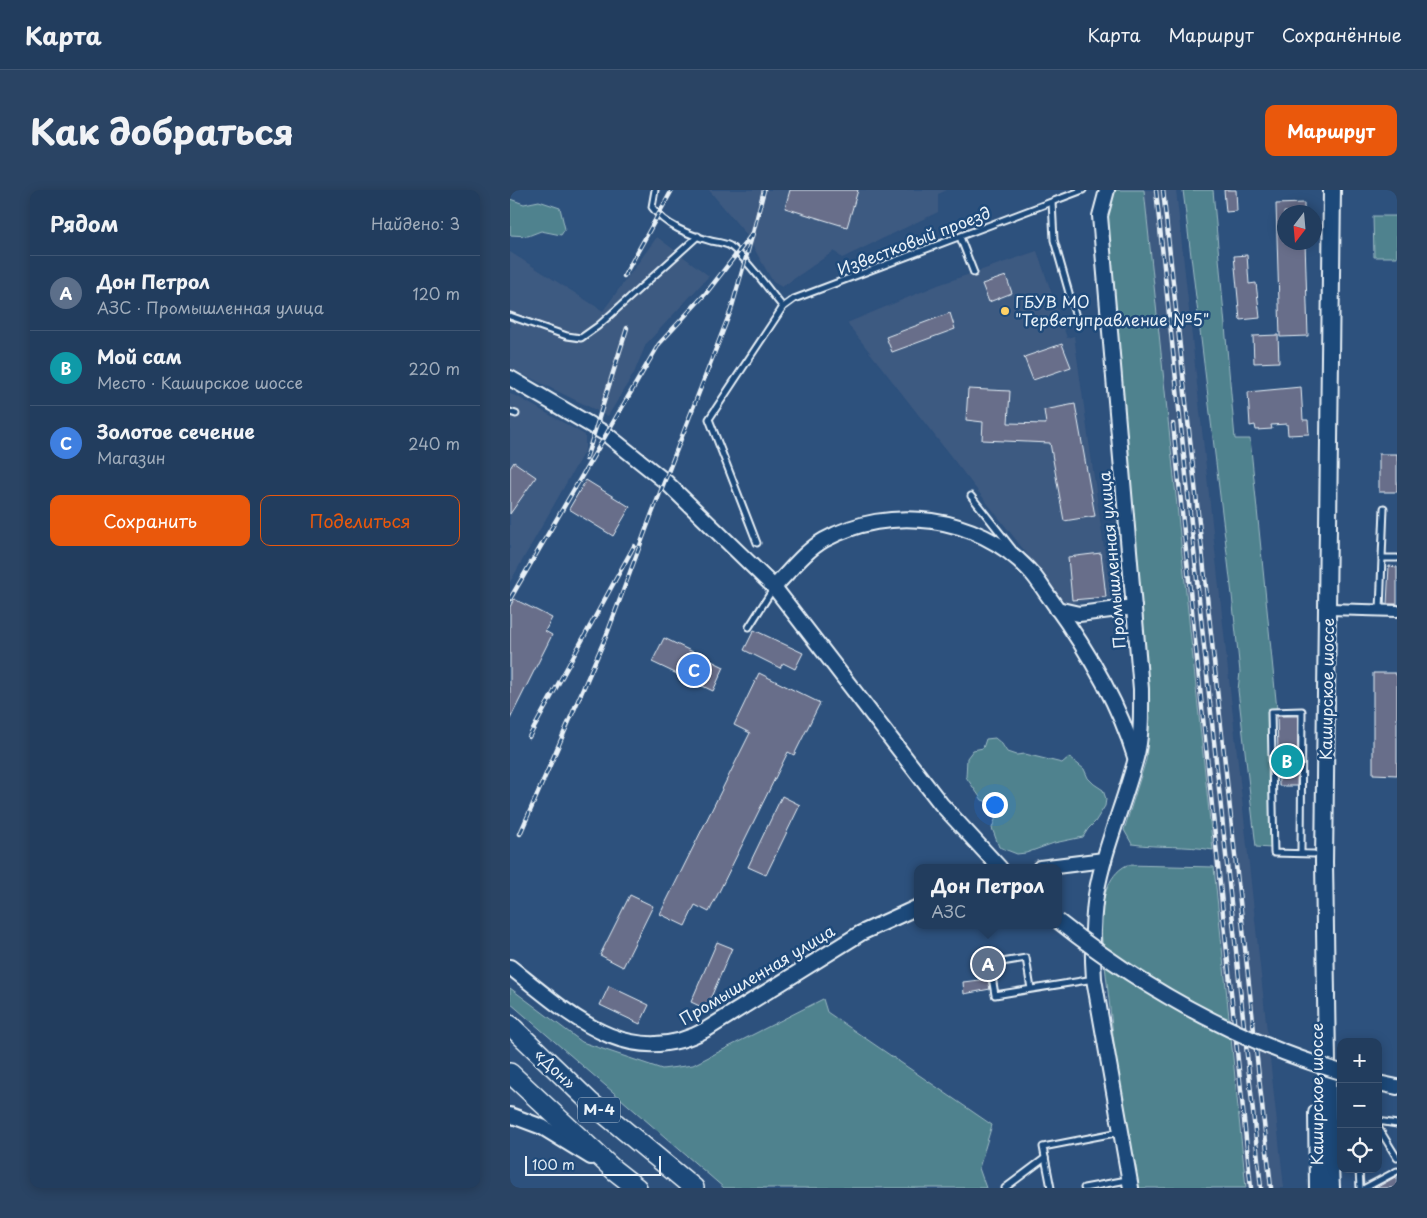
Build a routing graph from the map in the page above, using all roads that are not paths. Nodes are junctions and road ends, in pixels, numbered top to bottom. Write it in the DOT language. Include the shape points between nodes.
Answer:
graph roads {
  1 [pos="655,190"];
  2 [pos="1083,190"];
  3 [pos="1107,190"];
  4 [pos="1321,190"];
  5 [pos="1332,190"];
  6 [pos="1052,202"];
  7 [pos="698,236"];
  8 [pos="960,237"];
  9 [pos="974,273"];
  10 [pos="783,307"];
  11 [pos="1075,314"];
  12 [pos="510,316"];
  13 [pos="510,378"];
  14 [pos="510,412"];
  15 [pos="516,414"];
  16 [pos="971,496"];
  17 [pos="1384,508"];
  18 [pos="757,543"];
  19 [pos="1382,558"];
  20 [pos="1397,558"];
  21 [pos="1030,570"];
  22 [pos="774,587"];
  23 [pos="1134,606"];
  24 [pos="1058,609"];
  25 [pos="1328,609"];
  26 [pos="1380,611"];
  27 [pos="1397,611"];
  28 [pos="749,627"];
  29 [pos="1136,760"];
  30 [pos="1308,853"];
  31 [pos="1104,860"];
  32 [pos="996,864"];
  33 [pos="1062,865"];
  34 [pos="914,908"];
  35 [pos="1062,924"];
  36 [pos="510,967"];
  37 [pos="1094,979"];
  38 [pos="1031,989"];
  39 [pos="510,1025"];
  40 [pos="1328,1058"];
  41 [pos="1337,1071"];
  42 [pos="510,1073"];
  43 [pos="1340,1083"];
  44 [pos="1382,1084"];
  45 [pos="1397,1088"];
  46 [pos="510,1115"];
  47 [pos="1382,1122"];
  48 [pos="1334,1123"];
  49 [pos="1397,1124"];
  50 [pos="1379,1128"];
  51 [pos="1123,1132"];
  52 [pos="1045,1158"];
  53 [pos="1397,1158"];
  54 [pos="614,1170"];
  55 [pos="1397,1171"];
  56 [pos="1359,1173"];
  57 [pos="1131,1184"];
  58 [pos="637,1188"];
  59 [pos="694,1188"];
  60 [pos="1005,1188"];
  61 [pos="1051,1188"];
  62 [pos="1084,1188"];
  63 [pos="1318,1188"];
  64 [pos="1331,1188"];
  65 [pos="1360,1188"];
  66 [pos="1365,1188"];
  1 -- 7 [label="lane" via="652,207 658,216"];
  2 -- 6 [label="lane, Известковый проезд"];
  3 -- 23 [label="street, Промышленная улица" via="1100,216"];
  4 -- 30 [label="main road, Каширское шоссе" via="1319,589"];
  5 -- 25 [label="main road, Каширское шоссе"];
  6 -- 8 [label="lane, Известковый проезд"];
  6 -- 11 [label="lane" via="1054,240"];
  7 -- 10 [label="lane" via="728,245 738,252"];
  7 -- 12 [label="lane" via="581,338"];
  8 -- 9 [label="lane"];
  8 -- 10 [label="lane, Известковый проезд" via="794,299"];
  10 -- 18 [label="lane, Известковый проезд" via="709,419"];
  13 -- 22 [label="street" via="606,434 666,482"];
  14 -- 15 [label="lane"];
  16 -- 21 [label="lane"];
  17 -- 19 [label="lane"];
  19 -- 20 [label="lane"];
  19 -- 26 [label="lane"];
  21 -- 22 [label="street" via="974,533 947,523 898,518 869,522 822,541"];
  21 -- 24 [label="street"];
  22 -- 28 [label="lane"];
  22 -- 32 [label="street" via="868,711 968,835"];
  23 -- 24 [label="street" via="1079,614"];
  23 -- 29 [label="street, Промышленная улица" via="1141,717"];
  24 -- 29 [label="street" via="1117,708"];
  25 -- 26 [label="street"];
  25 -- 40 [label="main road, Каширское шоссе" via="1324,862"];
  26 -- 27 [label="street"];
  29 -- 31 [label="street, Промышленная улица"];
  30 -- 30 [label="lane" via="1274,853 1271,712 1302,712"];
  30 -- 63 [label="main road, Каширское шоссе"];
  31 -- 33 [label="street"];
  31 -- 37 [label="street, Промышленная улица" via="1093,922"];
  34 -- 36 [label="street, Промышленная улица" via="861,933 707,1029 674,1043 653,1045 623,1041 576,1020"];
  35 -- 41 [label="street, bridge" via="1115,963 1188,1008 1270,1047"];
  37 -- 38 [label="lane"];
  37 -- 51 [label="street, Промышленная улица"];
  38 -- 38 [label="lane" via="995,995 990,964 1026,958"];
  39 -- 59 [label="highway, «Дон» / М-4" via="590,1102"];
  40 -- 43 [label="lane"];
  40 -- 48 [label="main road, Каширское шоссе"];
  42 -- 54 [label="highway, «Дон» / М-4"];
  44 -- 45 [label="street"];
  46 -- 54 [label="street" via="542,1127"];
  47 -- 49 [label="lane"];
  48 -- 64 [label="main road, Каширское шоссе"];
  50 -- 53 [label="lane"];
  51 -- 52 [label="lane" via="1043,1147"];
  51 -- 57 [label="street, Промышленная улица"];
  52 -- 60 [label="lane"];
  52 -- 61 [label="lane"];
  54 -- 58 [label="highway, «Дон» / М-4"];
  55 -- 66 [label="lane"];
  56 -- 65 [label="lane"];
  57 -- 62 [label="lane"];
}
